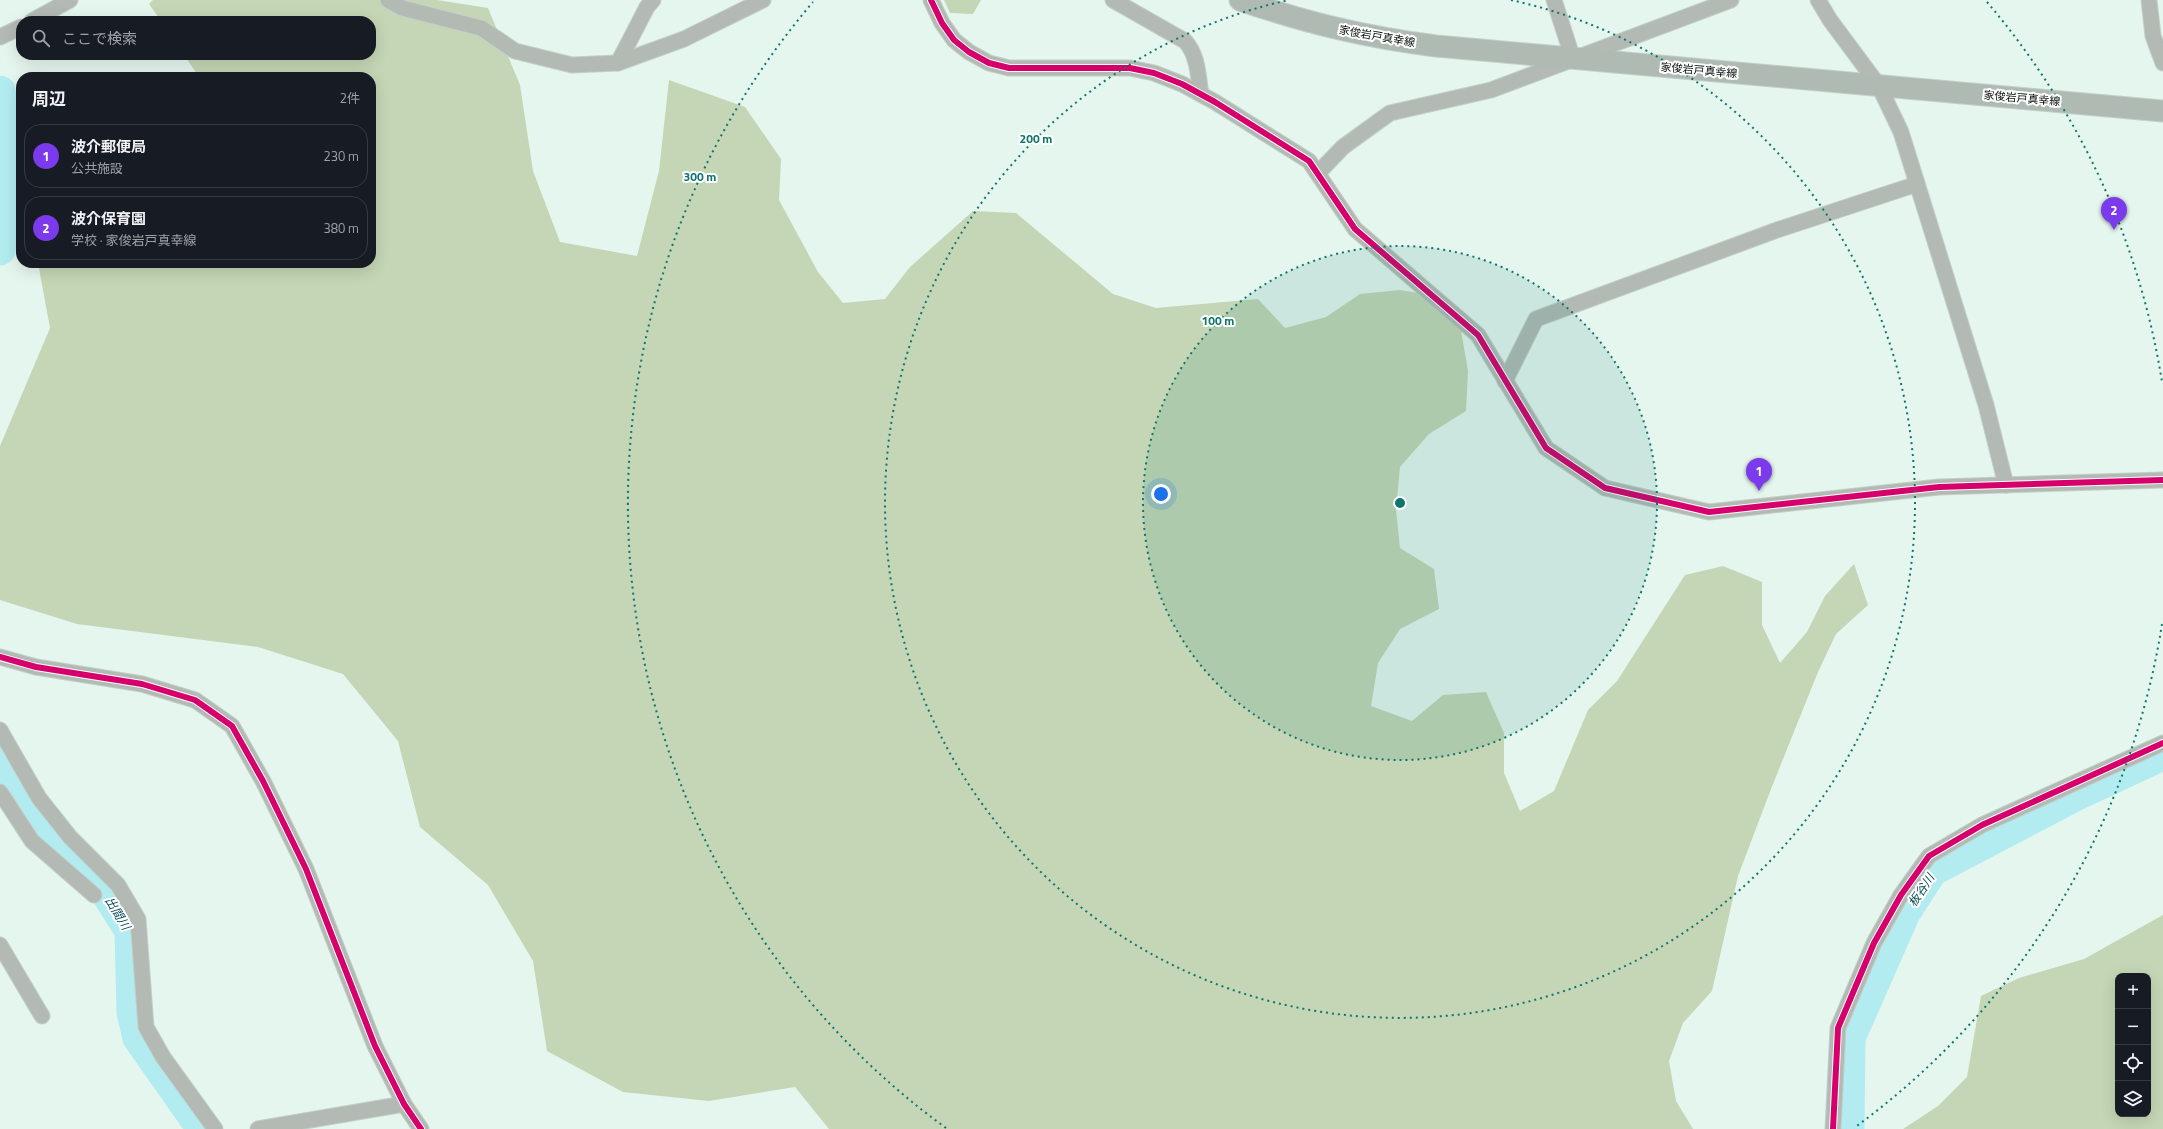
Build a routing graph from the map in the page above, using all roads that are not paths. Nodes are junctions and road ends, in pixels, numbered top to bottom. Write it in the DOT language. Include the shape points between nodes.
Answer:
graph roads {
  1 [pos="70,0"];
  2 [pos="388,0"];
  3 [pos="653,0"];
  4 [pos="763,0"];
  5 [pos="932,0"];
  6 [pos="1113,0"];
  7 [pos="1240,0"];
  8 [pos="1554,0"];
  9 [pos="1731,0"];
  10 [pos="1818,0"];
  11 [pos="2149,0"];
  12 [pos="41,16"];
  13 [pos="16,29"];
  14 [pos="2,36"];
  15 [pos="1573,59"];
  16 [pos="618,63"];
  17 [pos="2163,63"];
  18 [pos="1879,86"];
  19 [pos="1201,94"];
  20 [pos="2163,111"];
  21 [pos="1318,173"];
  22 [pos="1917,184"];
  23 [pos="1505,381"];
  24 [pos="2163,480"];
  25 [pos="2006,484"];
  26 [pos="0,657"];
  27 [pos="0,730"];
  28 [pos="2163,743"];
  29 [pos="0,792"];
  30 [pos="94,895"];
  31 [pos="0,945"];
  32 [pos="42,1016"];
  33 [pos="404,1104"];
  34 [pos="214,1129"];
  35 [pos="258,1129"];
  36 [pos="421,1129"];
  37 [pos="1833,1129"];
  1 -- 12 [label="street"];
  2 -- 16 [label="street" via="402,8 481,28 515,51 572,65"];
  3 -- 16 [label="street"];
  4 -- 16 [label="street" via="684,39"];
  5 -- 19 [label="street" via="942,23 954,40 989,63 1016,68 1130,68 1154,73"];
  6 -- 19 [label="street" via="1185,41 1196,63"];
  7 -- 15 [label="main road, 家俊岩戸真幸線" via="1336,30 1383,39"];
  8 -- 15 [label="street"];
  9 -- 15 [label="street"];
  10 -- 18 [label="street"];
  11 -- 17 [label="street" via="2153,36"];
  13 -- 14 [label="street"];
  15 -- 18 [label="main road, 家俊岩戸真幸線"];
  15 -- 21 [label="street" via="1491,90 1390,113 1343,146"];
  18 -- 20 [label="main road, 家俊岩戸真幸線"];
  18 -- 22 [label="street" via="1901,132"];
  19 -- 21 [label="street" via="1309,160"];
  21 -- 23 [label="street" via="1355,229 1478,335"];
  22 -- 23 [label="street" via="1777,230 1536,319"];
  22 -- 25 [label="street" via="1986,405"];
  23 -- 25 [label="street" via="1546,448 1605,488 1709,512 1939,487"];
  24 -- 25 [label="street"];
  26 -- 33 [label="street" via="36,667 142,684 195,700 232,726 263,781 306,869 375,1046"];
  27 -- 34 [label="street" via="39,798 70,837 118,885 138,919 146,1027"];
  28 -- 37 [label="street" via="1982,825 1929,856 1901,895 1874,943 1838,1028"];
  29 -- 30 [label="street" via="32,841"];
  31 -- 32 [label="street"];
  33 -- 35 [label="street"];
  33 -- 36 [label="street"];
}
